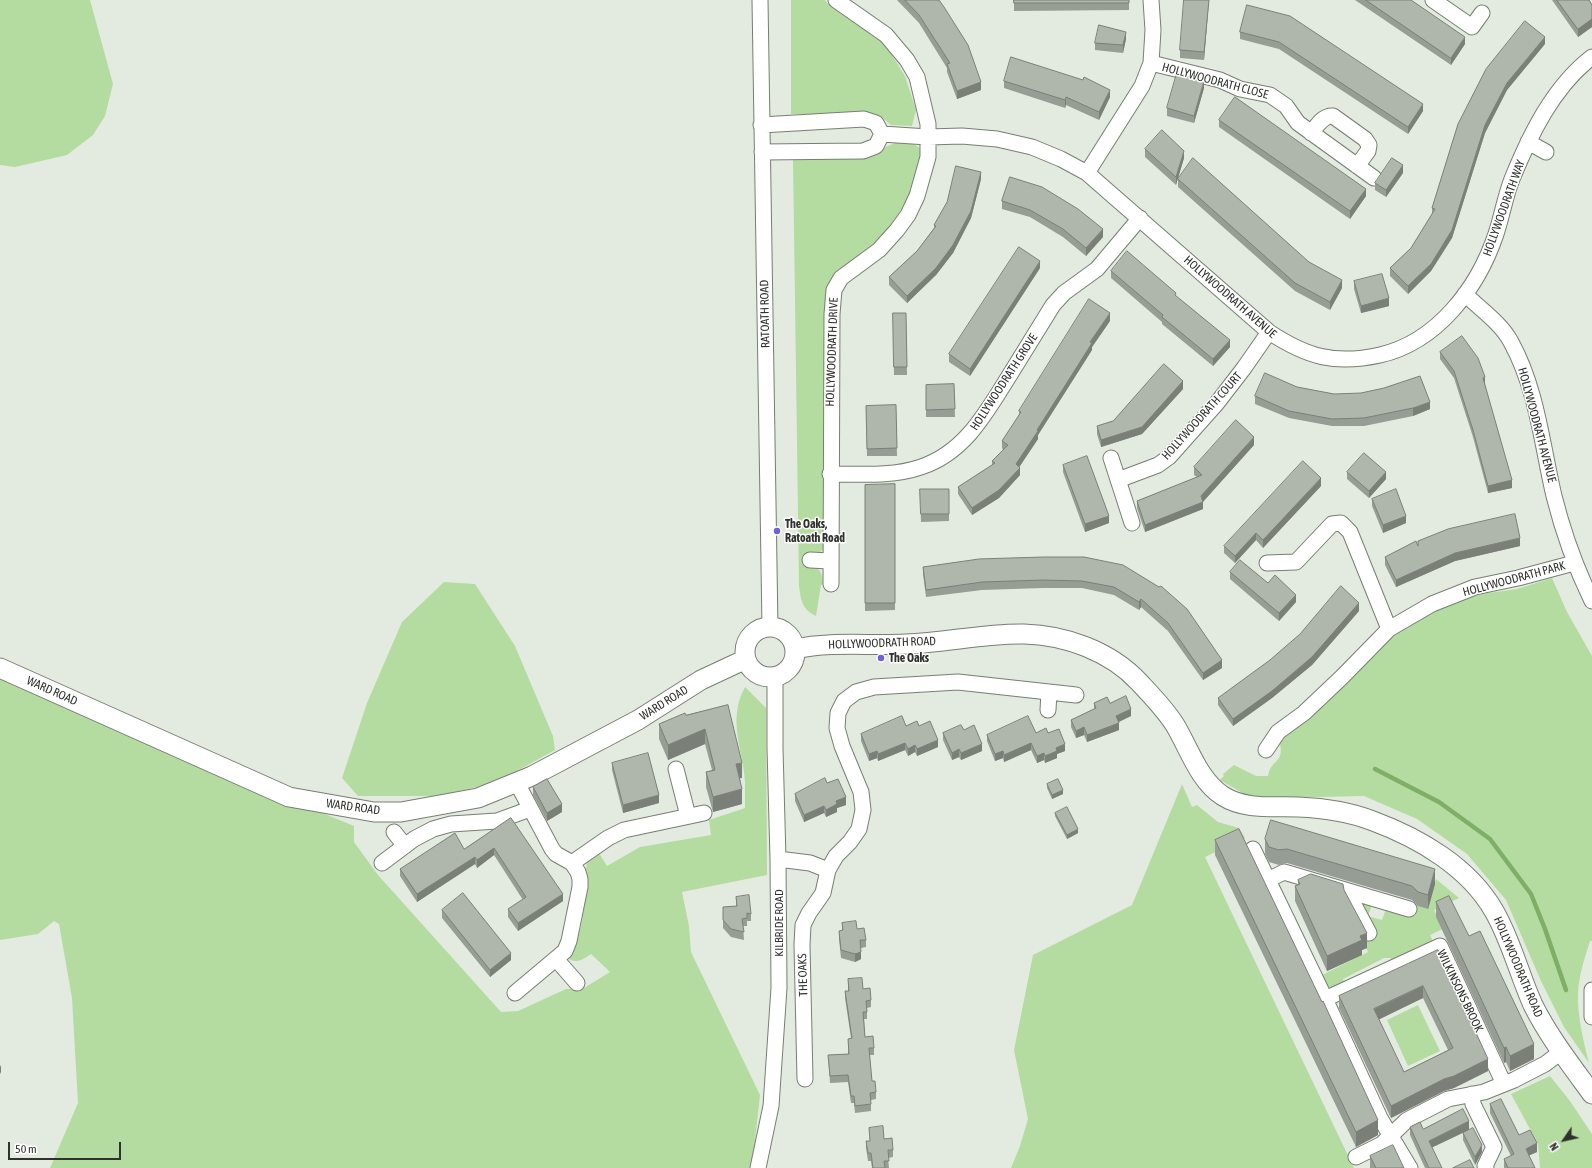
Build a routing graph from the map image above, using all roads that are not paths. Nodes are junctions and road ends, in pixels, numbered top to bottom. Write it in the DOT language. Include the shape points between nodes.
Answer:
graph roads {
  1 [pos="760,0"];
  2 [pos="836,0"];
  3 [pos="1151,0"];
  4 [pos="1433,0"];
  5 [pos="1482,13"];
  6 [pos="1592,57"];
  7 [pos="1151,63"];
  8 [pos="761,125"];
  9 [pos="1311,133"];
  10 [pos="882,134"];
  11 [pos="928,137"];
  12 [pos="1528,142"];
  13 [pos="762,152"];
  14 [pos="1546,152"];
  15 [pos="1357,166"];
  16 [pos="1087,173"];
  17 [pos="1374,178"];
  18 [pos="1140,218"];
  19 [pos="1465,294"];
  20 [pos="1268,332"];
  21 [pos="1111,458"];
  22 [pos="830,474"];
  23 [pos="1118,480"];
  24 [pos="1132,523"];
  25 [pos="810,560"];
  26 [pos="830,561"];
  27 [pos="1266,562"];
  28 [pos="1574,563"];
  29 [pos="830,584"];
  30 [pos="1592,601"];
  31 [pos="770,627"];
  32 [pos="1389,629"];
  33 [pos="795,649"];
  34 [pos="746,659"];
  35 [pos="0,668"];
  36 [pos="775,677"];
  37 [pos="1049,692"];
  38 [pos="1076,695"];
  39 [pos="1048,710"];
  40 [pos="1266,750"];
  41 [pos="676,769"];
  42 [pos="517,783"];
  43 [pos="530,809"];
  44 [pos="704,813"];
  45 [pos="688,816"];
  46 [pos="394,832"];
  47 [pos="405,846"];
  48 [pos="1253,849"];
  49 [pos="778,859"];
  50 [pos="382,863"];
  51 [pos="572,863"];
  52 [pos="828,870"];
  53 [pos="1268,880"];
  54 [pos="1354,893"];
  55 [pos="1409,909"];
  56 [pos="1369,933"];
  57 [pos="556,959"];
  58 [pos="577,983"];
  59 [pos="1592,990"];
  60 [pos="515,994"];
  61 [pos="1325,999"];
  62 [pos="1592,1017"];
  63 [pos="1561,1052"];
  64 [pos="805,1079"];
  65 [pos="1504,1084"];
  66 [pos="1472,1094"];
  67 [pos="1592,1094"];
  68 [pos="1391,1135"];
  69 [pos="1356,1157"];
  70 [pos="758,1168"];
  71 [pos="1410,1168"];
  72 [pos="1486,1168"];
  1 -- 8 [label="street, RATOATH ROAD"];
  2 -- 11 [label="street, HOLLYWOODRATH DRIVE" via="886,35 907,60 917,77"];
  3 -- 7 [label="street"];
  4 -- 5 [label="street" via="1472,27"];
  6 -- 12 [label="street, HOLLYWOODRATH WAY" via="1575,72 1557,94"];
  7 -- 9 [label="street, HOLLYWOODRATH CLOSE" via="1270,95 1286,106 1298,123"];
  7 -- 16 [label="street" via="1142,86"];
  8 -- 10 [label="street" via="864,119 876,123"];
  8 -- 13 [label="street, RATOATH ROAD"];
  9 -- 15 [label="street, HOLLYWOODRATH CLOSE"];
  9 -- 15 [label="street" via="1322,119 1333,116 1365,139 1369,145 1368,151"];
  10 -- 11 [label="street, HOLLYWOODRATH AVENUE"];
  10 -- 13 [label="street" via="876,146 863,151"];
  11 -- 16 [label="street, HOLLYWOODRATH AVENUE" via="962,136 1025,145 1061,159"];
  11 -- 22 [label="street, HOLLYWOODRATH DRIVE" via="928,157 917,196 908,215 879,250 841,278 834,290"];
  12 -- 14 [label="street, HOLLYWOODRATH WAY"];
  12 -- 19 [label="street, HOLLYWOODRATH WAY" via="1511,181 1496,235 1483,266"];
  13 -- 31 [label="street, RATOATH ROAD"];
  15 -- 17 [label="street, HOLLYWOODRATH CLOSE"];
  16 -- 18 [label="street, HOLLYWOODRATH AVENUE"];
  18 -- 20 [label="street, HOLLYWOODRATH AVENUE"];
  18 -- 22 [label="street, HOLLYWOODRATH GROVE" via="1097,269 1064,293 1053,306 985,415 959,446 927,464 890,474"];
  19 -- 20 [label="street, HOLLYWOODRATH AVENUE" via="1446,317 1408,346 1357,360 1331,360 1284,342"];
  19 -- 28 [label="street, HOLLYWOODRATH AVENUE" via="1511,340 1523,368 1546,450 1554,495"];
  20 -- 23 [label="street, HOLLYWOODRATH COURT" via="1217,403 1169,457 1158,465"];
  21 -- 23 [label="street"];
  22 -- 26 [label="street, HOLLYWOODRATH DRIVE"];
  23 -- 24 [label="street"];
  25 -- 26 [label="street"];
  26 -- 29 [label="street, HOLLYWOODRATH DRIVE"];
  27 -- 32 [label="street" via="1296,562 1332,524 1341,523 1350,532"];
  28 -- 30 [label="street, HOLLYWOODRATH AVENUE"];
  28 -- 32 [label="street, HOLLYWOODRATH PARK" via="1475,587 1432,604"];
  31 -- 33 [label="main road" via="784,631"];
  31 -- 34 [label="main road" via="755,632 750,637 746,644"];
  32 -- 40 [label="street, HOLLYWOODRATH PARK" via="1342,678 1304,713 1278,732"];
  33 -- 36 [label="main road" via="792,664"];
  33 -- 63 [label="main road, HOLLYWOODRATH ROAD" via="843,644 904,644 1024,634 1078,643 1098,652 1119,664 1137,680 1174,723 1206,779 1225,797 1241,804 1330,810 1371,820 1409,836 1462,872 1479,889 1494,910 1532,1003"];
  34 -- 36 [label="main road" via="754,672 768,678"];
  34 -- 42 [label="main road, WARD ROAD" via="701,680 638,720"];
  35 -- 42 [label="main road, WARD ROAD" via="289,796 374,812 401,812 478,798"];
  36 -- 49 [label="street, KILBRIDE ROAD"];
  37 -- 38 [label="street, THE OAKS"];
  37 -- 39 [label="street"];
  37 -- 52 [label="street, THE OAKS" via="958,682 874,687 856,692 844,701 838,713 837,728 860,792 863,810 859,829 836,856"];
  41 -- 45 [label="street"];
  42 -- 43 [label="street"];
  43 -- 47 [label="street" via="497,821 450,824 432,829"];
  43 -- 51 [label="street" via="552,849"];
  44 -- 45 [label="street"];
  45 -- 51 [label="street" via="624,830"];
  46 -- 47 [label="street"];
  47 -- 50 [label="street"];
  48 -- 53 [label="street"];
  49 -- 52 [label="street" via="810,863"];
  49 -- 70 [label="street, KILBRIDE ROAD" via="779,988 772,1098"];
  51 -- 57 [label="street" via="578,872 580,888 569,941 565,951"];
  52 -- 64 [label="street, THE OAKS" via="823,893 809,913 804,926 799,1062"];
  53 -- 54 [label="street" via="1284,872"];
  53 -- 61 [label="street"];
  54 -- 55 [label="street"];
  54 -- 56 [label="street" via="1352,901"];
  57 -- 58 [label="street"];
  57 -- 60 [label="street"];
  59 -- 62 [label="street"];
  61 -- 65 [label="street, WILKINSONS BROOK" via="1440,946"];
  61 -- 68 [label="street" via="1380,1118"];
  63 -- 65 [label="street" via="1536,1069"];
  63 -- 67 [label="main road, HOLLYWOODRATH ROAD"];
  65 -- 66 [label="street"];
  66 -- 68 [label="street" via="1448,1099 1407,1120"];
  66 -- 72 [label="street" via="1473,1104 1494,1147"];
  68 -- 69 [label="street" via="1382,1144"];
  68 -- 71 [label="street"];
}
